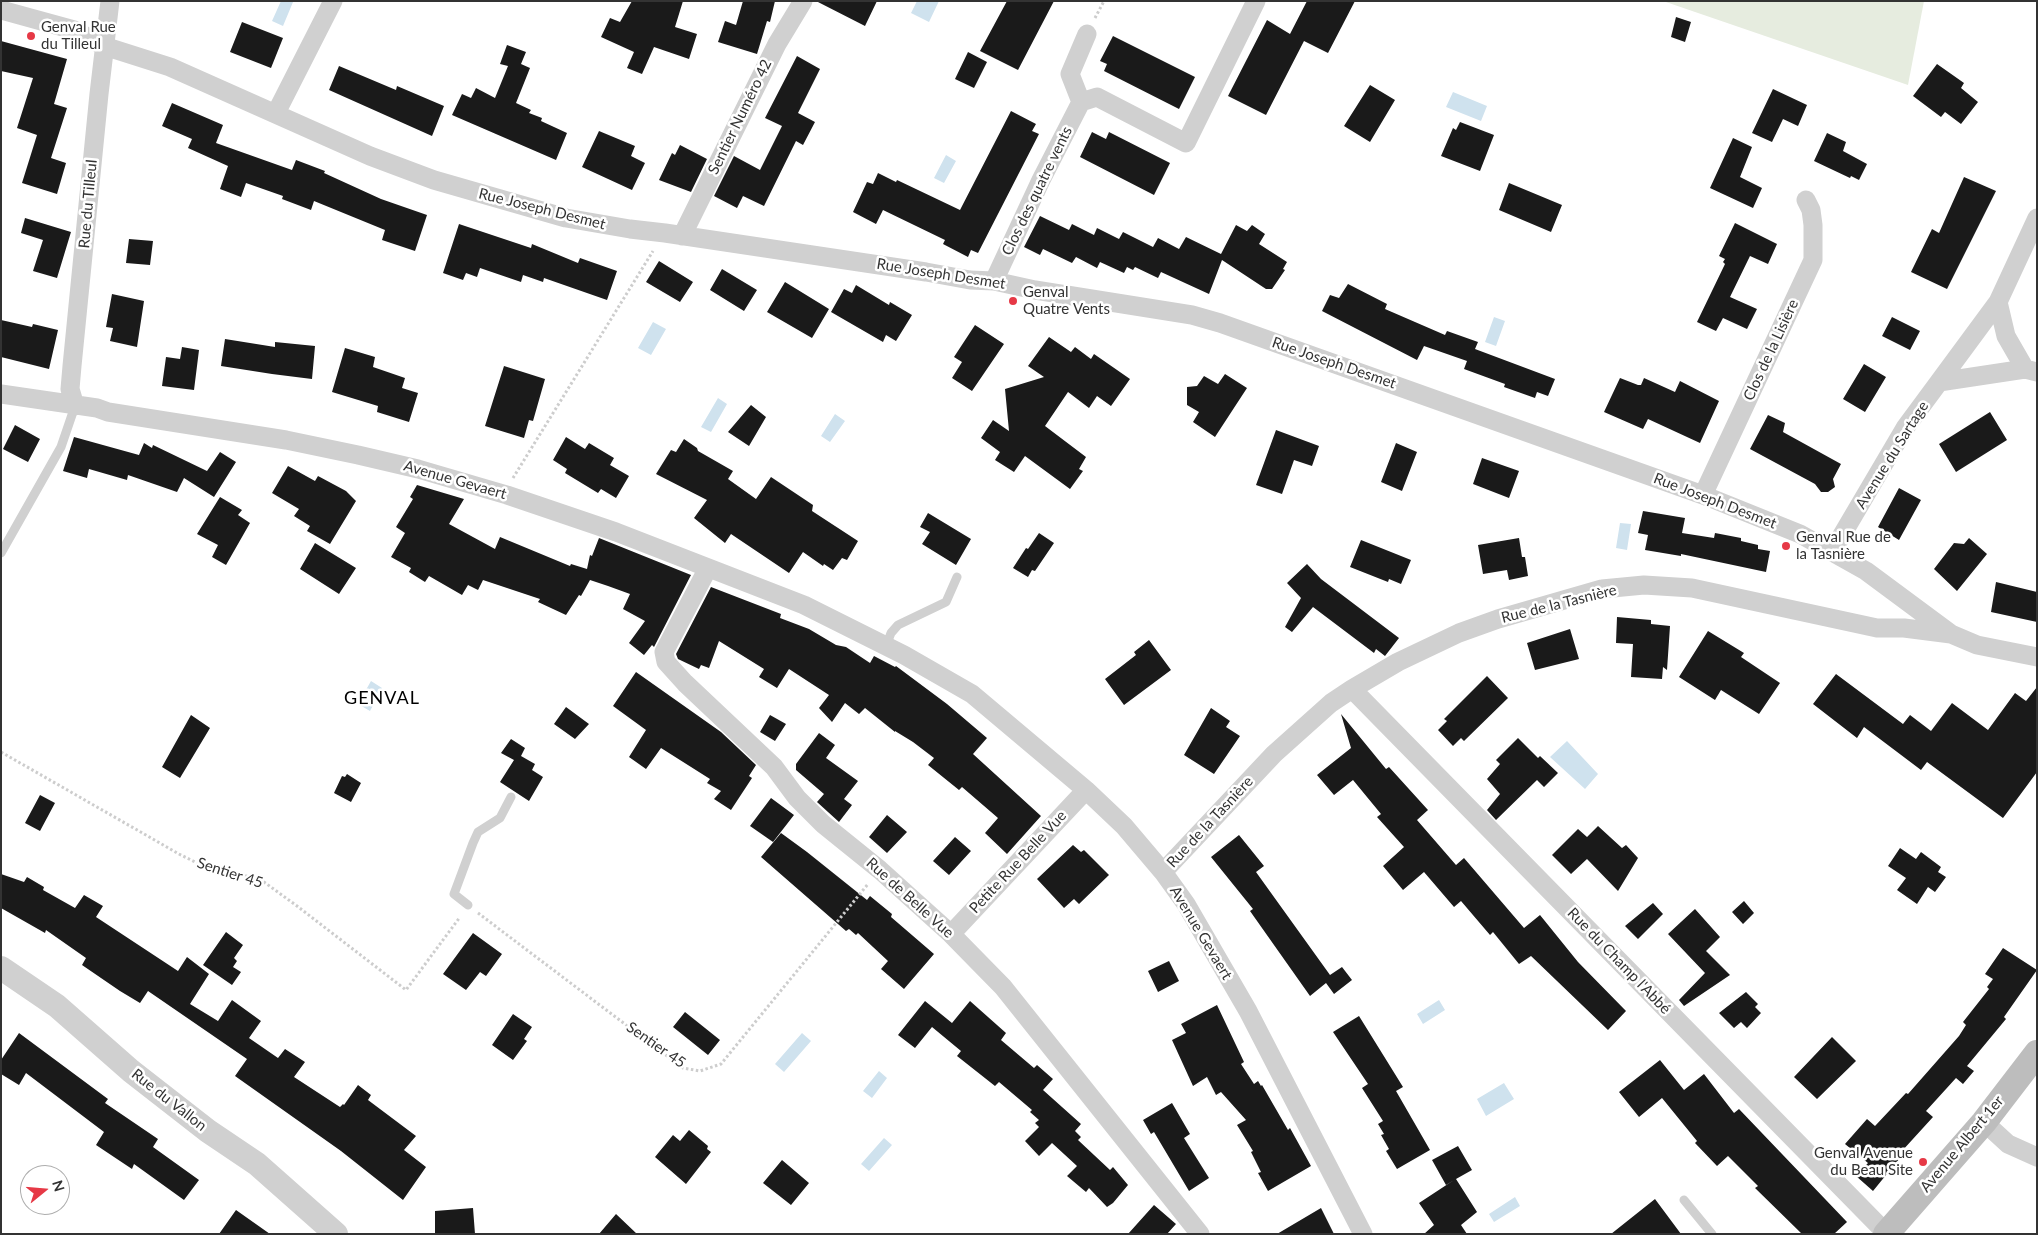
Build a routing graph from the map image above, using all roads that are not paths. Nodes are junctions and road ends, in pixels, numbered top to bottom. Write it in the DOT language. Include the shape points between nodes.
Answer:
graph roads {
  1 [pos="110,1"];
  2 [pos="333,1"];
  3 [pos="803,1"];
  4 [pos="1256,1"];
  5 [pos="1,10"];
  6 [pos="1087,34"];
  7 [pos="104,46"];
  8 [pos="1081,102"];
  9 [pos="276,114"];
  10 [pos="1806,200"];
  11 [pos="2037,218"];
  12 [pos="673,234"];
  13 [pos="994,281"];
  14 [pos="1998,302"];
  15 [pos="2031,370"];
  16 [pos="1939,382"];
  17 [pos="1,394"];
  18 [pos="76,406"];
  19 [pos="1703,495"];
  20 [pos="1832,552"];
  21 [pos="1,553"];
  22 [pos="708,568"];
  23 [pos="957,577"];
  24 [pos="1951,634"];
  25 [pos="886,646"];
  26 [pos="2037,657"];
  27 [pos="1352,689"];
  28 [pos="1086,790"];
  29 [pos="511,796"];
  30 [pos="1164,872"];
  31 [pos="468,905"];
  32 [pos="951,934"];
  33 [pos="1,968"];
  34 [pos="2037,1053"];
  35 [pos="1984,1122"];
  36 [pos="2037,1157"];
  37 [pos="1684,1200"];
  38 [pos="1886,1233"];
  39 [pos="336,1234"];
  40 [pos="1200,1234"];
  41 [pos="1363,1234"];
  42 [pos="1712,1234"];
  1 -- 7 [label="street, Rue du Tilleul"];
  2 -- 9 [label="street"];
  3 -- 12 [label="street, Sentier Numéro 42"];
  4 -- 8 [label="street" via="1186,143 1097,97"];
  5 -- 7 [label="street, Rue Joseph Desmet" via="74,30"];
  6 -- 8 [label="street" via="1070,74"];
  7 -- 9 [label="street, Rue Joseph Desmet" via="170,67"];
  7 -- 18 [label="street, Rue du Tilleul" via="70,389"];
  8 -- 13 [label="street, Clos des quatre vents"];
  9 -- 12 [label="street, Rue Joseph Desmet" via="370,156 434,180 566,218"];
  10 -- 19 [label="street, Clos de la Lisière" via="1813,225 1813,260"];
  11 -- 14 [label="street, Avenue du Sartage"];
  12 -- 13 [label="street, Rue Joseph Desmet"];
  13 -- 19 [label="street, Rue Joseph Desmet" via="1192,315 1220,323"];
  14 -- 15 [label="street" via="2006,336"];
  14 -- 16 [label="street, Avenue du Sartage"];
  15 -- 16 [label="street"];
  16 -- 20 [label="street, Avenue du Sartage" via="1904,428"];
  17 -- 18 [label="street, Avenue Gevaert"];
  18 -- 21 [label="lane" via="61,447"];
  18 -- 22 [label="street, Avenue Gevaert" via="286,440 418,469 616,532"];
  19 -- 20 [label="street, Rue Joseph Desmet" via="1800,534"];
  20 -- 24 [label="street, Rue Joseph Desmet" via="1866,571"];
  22 -- 25 [label="street, Avenue Gevaert" via="804,605"];
  22 -- 32 [label="street, Rue de Belle Vue" via="664,652 666,662 774,767 797,798 823,824"];
  23 -- 25 [label="lane" via="946,602 898,625"];
  24 -- 26 [label="street, Rue de la Tasnière" via="1977,645"];
  24 -- 27 [label="street, Rue de la Tasnière" via="1877,628 1692,588 1644,585 1602,589 1498,619 1422,650"];
  25 -- 28 [label="street, Avenue Gevaert" via="972,694"];
  27 -- 30 [label="street, Rue de la Tasnière" via="1331,703 1274,754"];
  27 -- 38 [label="street, Rue du Champ l'Abbé"];
  28 -- 30 [label="street, Avenue Gevaert" via="1124,826"];
  28 -- 32 [label="street, Petite Rue Belle Vue"];
  29 -- 31 [label="lane" via="500,818 478,832 473,843 454,894"];
  30 -- 41 [label="street, Avenue Gevaert" via="1248,1011"];
  32 -- 40 [label="street, Rue de Belle Vue" via="1003,987"];
  33 -- 39 [label="street, Rue du Vallon" via="57,1006 131,1071 208,1131 257,1164"];
  34 -- 35 [label="main road, Avenue Albert 1er"];
  35 -- 36 [label="street" via="2008,1144"];
  35 -- 38 [label="main road, Avenue Albert 1er"];
  37 -- 42 [label="lane"];
}
